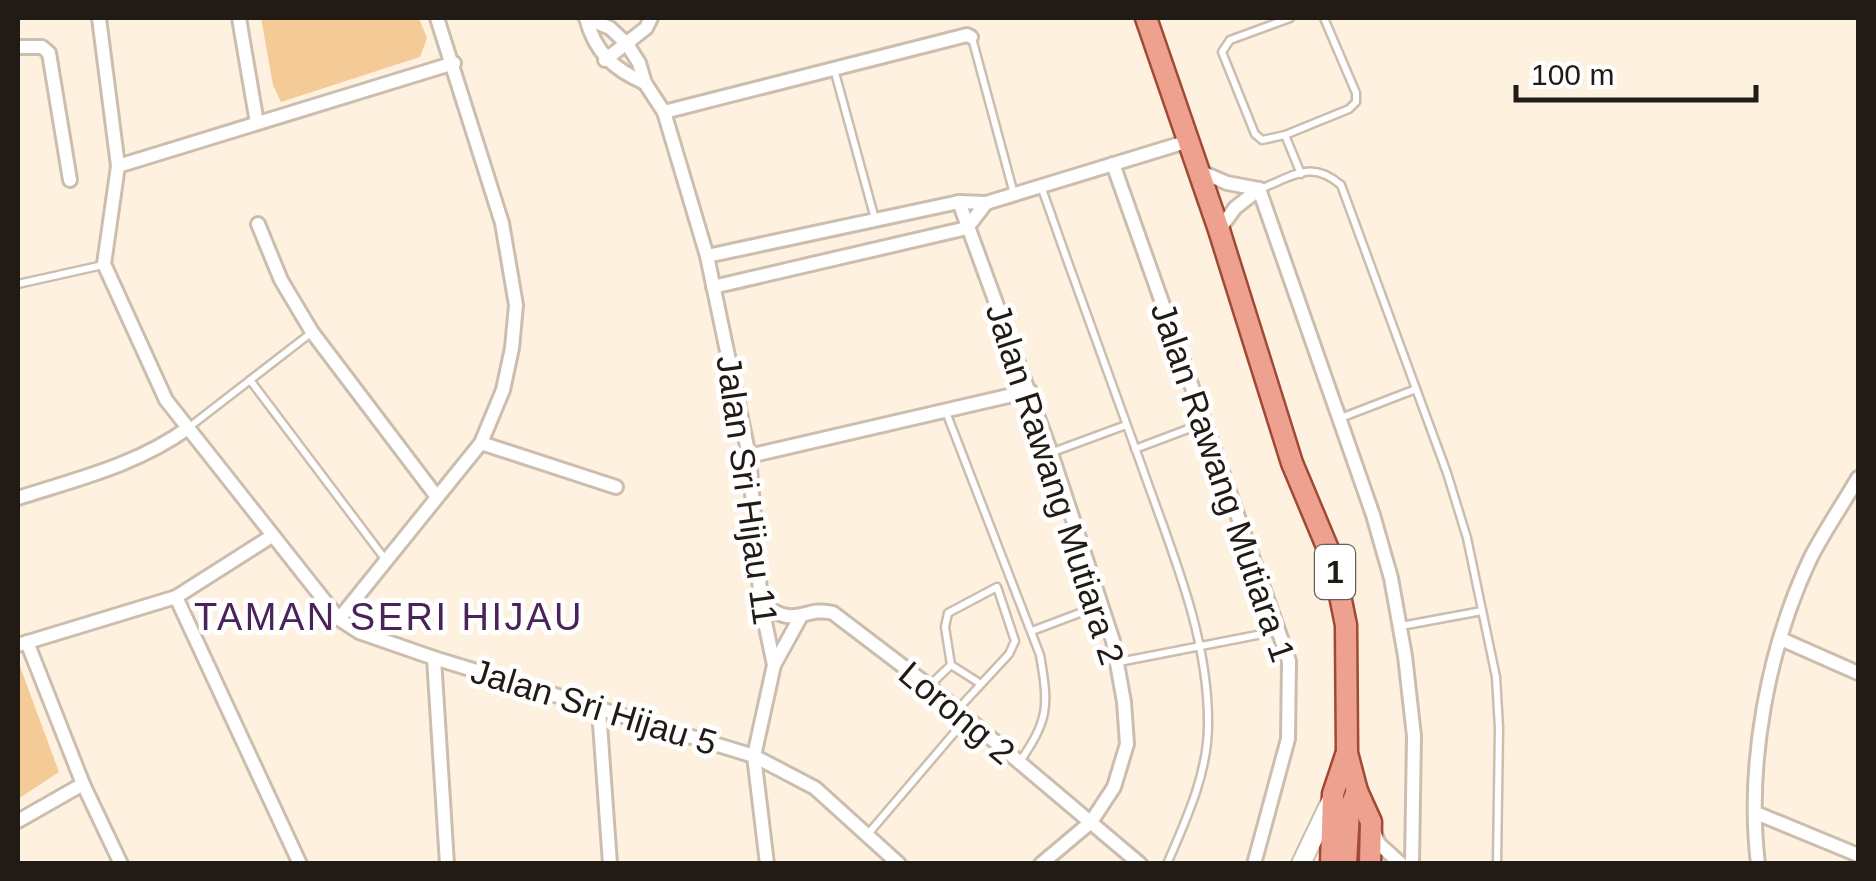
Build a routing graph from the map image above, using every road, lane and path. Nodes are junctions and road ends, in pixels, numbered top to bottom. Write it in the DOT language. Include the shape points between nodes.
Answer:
graph roads {
  1 [pos="99,18"];
  2 [pos="239,18"];
  3 [pos="437,18"];
  4 [pos="651,18"];
  5 [pos="1146,18"];
  6 [pos="1290,18"];
  7 [pos="1324,18"];
  8 [pos="598,23"];
  9 [pos="972,37"];
  10 [pos="627,44"];
  11 [pos="18,48"];
  12 [pos="606,60"];
  13 [pos="454,63"];
  14 [pos="834,69"];
  15 [pos="645,83"];
  16 [pos="664,112"];
  17 [pos="257,123"];
  18 [pos="1285,135"];
  19 [pos="1189,141"];
  20 [pos="1113,164"];
  21 [pos="118,166"];
  22 [pos="1199,171"];
  23 [pos="1301,174"];
  24 [pos="70,180"];
  25 [pos="1041,186"];
  26 [pos="1259,189"];
  27 [pos="1014,194"];
  28 [pos="960,202"];
  29 [pos="986,203"];
  30 [pos="875,220"];
  31 [pos="258,224"];
  32 [pos="967,228"];
  33 [pos="1219,230"];
  34 [pos="707,256"];
  35 [pos="104,264"];
  36 [pos="18,284"];
  37 [pos="713,288"];
  38 [pos="312,332"];
  39 [pos="250,380"];
  40 [pos="1416,390"];
  41 [pos="1030,391"];
  42 [pos="946,412"];
  43 [pos="1338,420"];
  44 [pos="1204,423"];
  45 [pos="1126,425"];
  46 [pos="188,428"];
  47 [pos="481,443"];
  48 [pos="1135,448"];
  49 [pos="1052,452"];
  50 [pos="749,456"];
  51 [pos="1858,482"];
  52 [pos="616,487"];
  53 [pos="18,494"];
  54 [pos="437,497"];
  55 [pos="272,536"];
  56 [pos="386,560"];
  57 [pos="176,597"];
  58 [pos="761,603"];
  59 [pos="1101,605"];
  60 [pos="1482,611"];
  61 [pos="338,618"];
  62 [pos="800,618"];
  63 [pos="1400,626"];
  64 [pos="1032,631"];
  65 [pos="1278,631"];
  66 [pos="1781,639"];
  67 [pos="22,644"];
  68 [pos="1200,647"];
  69 [pos="434,658"];
  70 [pos="1118,662"];
  71 [pos="774,665"];
  72 [pos="950,665"];
  73 [pos="1858,673"];
  74 [pos="981,684"];
  75 [pos="929,686"];
  76 [pos="599,710"];
  77 [pos="962,715"];
  78 [pos="1347,753"];
  79 [pos="754,756"];
  80 [pos="1018,764"];
  81 [pos="82,784"];
  82 [pos="1357,791"];
  83 [pos="1333,794"];
  84 [pos="1756,813"];
  85 [pos="18,821"];
  86 [pos="1091,822"];
  87 [pos="1370,822"];
  88 [pos="867,835"];
  89 [pos="1858,855"];
  90 [pos="120,864"];
  91 [pos="300,864"];
  92 [pos="447,864"];
  93 [pos="610,864"];
  94 [pos="767,864"];
  95 [pos="899,864"];
  96 [pos="1041,864"];
  97 [pos="1140,864"];
  98 [pos="1167,864"];
  99 [pos="1254,864"];
  100 [pos="1300,864"];
  101 [pos="1331,864"];
  102 [pos="1346,864"];
  103 [pos="1370,864"];
  104 [pos="1401,864"];
  105 [pos="1412,864"];
  106 [pos="1497,864"];
  107 [pos="1758,864"];
  1 -- 21 [label="street"];
  2 -- 17 [label="street"];
  3 -- 13 [label="street"];
  4 -- 10 [label="street"];
  5 -- 19 [label="main road, 1"];
  6 -- 18 [label="lane" via="1230,40 1222,52 1258,138"];
  7 -- 18 [label="lane" via="1356,102"];
  8 -- 10 [label="street"];
  8 -- 12 [label="street"];
  9 -- 14 [label="street"];
  9 -- 27 [label="lane"];
  10 -- 12 [label="street"];
  10 -- 15 [label="street, Jalan Sri Hijau 11"];
  11 -- 24 [label="street" via="48,53"];
  12 -- 15 [label="street"];
  13 -- 17 [label="street"];
  13 -- 47 [label="street" via="502,223 516,305 504,390"];
  14 -- 16 [label="street"];
  14 -- 30 [label="lane"];
  15 -- 16 [label="street, Jalan Sri Hijau 11"];
  16 -- 34 [label="street, Jalan Sri Hijau 11"];
  17 -- 21 [label="street"];
  18 -- 23 [label="lane"];
  19 -- 20 [label="street"];
  19 -- 22 [label="main road, 1"];
  20 -- 25 [label="street"];
  20 -- 44 [label="street, Jalan Rawang Mutiara 1"];
  21 -- 35 [label="street"];
  22 -- 26 [label="street"];
  22 -- 33 [label="main road, 1"];
  23 -- 26 [label="lane"];
  23 -- 40 [label="lane" via="1325,171 1341,184"];
  25 -- 27 [label="street"];
  25 -- 45 [label="lane"];
  26 -- 33 [label="street"];
  26 -- 43 [label="street"];
  27 -- 29 [label="street"];
  28 -- 29 [label="street"];
  28 -- 30 [label="street"];
  28 -- 32 [label="street, Jalan Rawang Mutiara 2"];
  29 -- 32 [label="street"];
  30 -- 34 [label="street"];
  31 -- 38 [label="street"];
  32 -- 37 [label="street"];
  32 -- 41 [label="street, Jalan Rawang Mutiara 2"];
  33 -- 78 [label="main road, 1" via="1271,402 1333,561 1346,625"];
  34 -- 37 [label="street, Jalan Sri Hijau 11"];
  35 -- 36 [label="lane"];
  35 -- 46 [label="street, Jalan Sri Hijau 5" via="166,400"];
  37 -- 50 [label="street, Jalan Sri Hijau 11"];
  38 -- 39 [label="lane"];
  38 -- 54 [label="street"];
  39 -- 46 [label="lane"];
  39 -- 56 [label="lane"];
  40 -- 43 [label="lane"];
  40 -- 60 [label="lane" via="1467,538"];
  41 -- 42 [label="street"];
  41 -- 49 [label="street, Jalan Rawang Mutiara 2"];
  42 -- 50 [label="street"];
  42 -- 64 [label="lane"];
  43 -- 63 [label="street" via="1373,515"];
  44 -- 48 [label="lane"];
  44 -- 65 [label="street, Jalan Rawang Mutiara 1"];
  45 -- 48 [label="lane"];
  45 -- 49 [label="lane"];
  46 -- 53 [label="street" via="130,462"];
  46 -- 55 [label="street, Jalan Sri Hijau 5"];
  47 -- 52 [label="street"];
  47 -- 54 [label="street"];
  48 -- 68 [label="lane"];
  49 -- 59 [label="street, Jalan Rawang Mutiara 2"];
  50 -- 58 [label="street, Jalan Sri Hijau 11"];
  51 -- 66 [label="street" via="1812,555"];
  54 -- 56 [label="street"];
  55 -- 57 [label="street"];
  55 -- 61 [label="street, Jalan Sri Hijau 5"];
  56 -- 61 [label="street"];
  57 -- 67 [label="street"];
  57 -- 91 [label="street"];
  58 -- 62 [label="street, Lorong 2"];
  58 -- 71 [label="street, Jalan Sri Hijau 11"];
  59 -- 64 [label="lane"];
  59 -- 70 [label="street, Jalan Rawang Mutiara 2"];
  60 -- 63 [label="lane"];
  60 -- 106 [label="lane" via="1496,677"];
  61 -- 69 [label="street, Jalan Sri Hijau 5"];
  62 -- 71 [label="street, Jalan Sri Hijau 11"];
  62 -- 75 [label="street, Lorong 2" via="831,612"];
  63 -- 105 [label="street" via="1414,736"];
  64 -- 80 [label="lane" via="1046,692 1045,720"];
  65 -- 68 [label="lane"];
  65 -- 99 [label="street, Jalan Rawang Mutiara 1" via="1289,661 1288,739"];
  66 -- 73 [label="street"];
  66 -- 84 [label="street" via="1759,750"];
  67 -- 81 [label="street"];
  68 -- 70 [label="lane"];
  68 -- 98 [label="lane" via="1209,727 1195,798"];
  69 -- 76 [label="street, Jalan Sri Hijau 5"];
  69 -- 92 [label="street"];
  70 -- 86 [label="street, Jalan Rawang Mutiara 2" via="1127,744 1114,786"];
  71 -- 79 [label="street, Jalan Sri Hijau 11"];
  72 -- 74 [label="lane"];
  72 -- 74 [label="lane" via="948,613 996,587 1015,640"];
  72 -- 75 [label="lane"];
  74 -- 77 [label="lane"];
  75 -- 77 [label="street, Lorong 2"];
  76 -- 79 [label="street, Jalan Sri Hijau 5"];
  76 -- 93 [label="street"];
  77 -- 80 [label="street, Lorong 2"];
  77 -- 88 [label="lane"];
  78 -- 82 [label="main road, 1"];
  78 -- 83 [label="main road, 1"];
  79 -- 88 [label="street, Jalan Sri Hijau 5" via="815,788"];
  79 -- 94 [label="street, Jalan Sri Hijau 11"];
  80 -- 86 [label="street, Lorong 2"];
  81 -- 85 [label="street"];
  81 -- 90 [label="street"];
  82 -- 87 [label="main road, 1"];
  82 -- 102 [label="main road"];
  83 -- 100 [label="street"];
  83 -- 101 [label="main road, 1"];
  84 -- 89 [label="street"];
  84 -- 107 [label="street"];
  86 -- 96 [label="street, Jalan Rawang Mutiara 2"];
  86 -- 97 [label="street, Lorong 2"];
  87 -- 103 [label="main road, 1"];
  87 -- 104 [label="street" via="1379,844"];
  88 -- 95 [label="street, Jalan Sri Hijau 5"];
}
